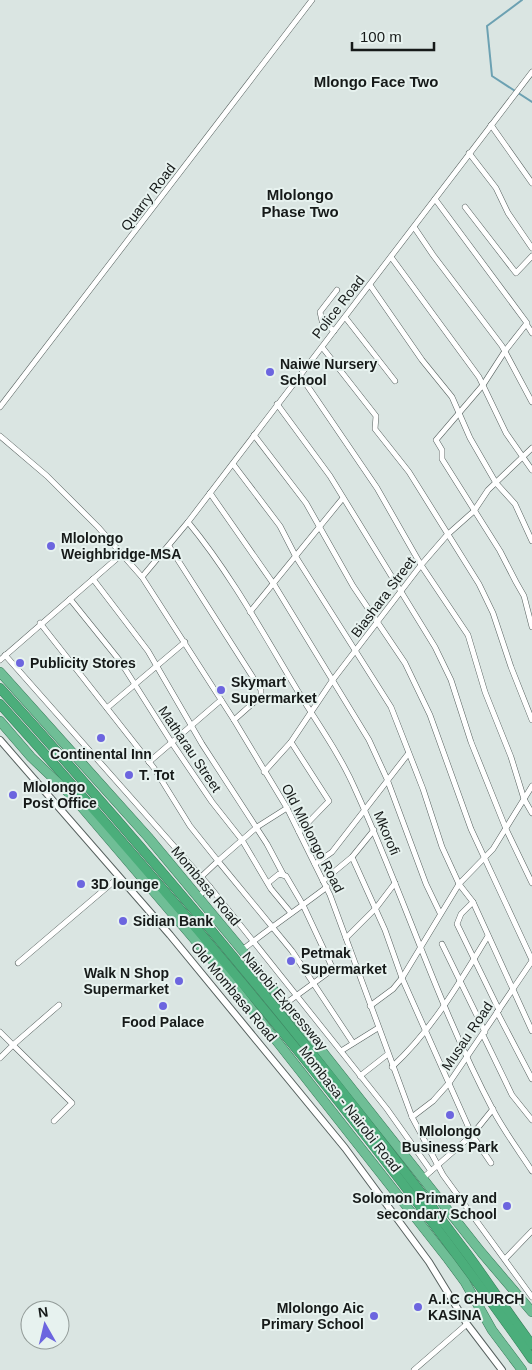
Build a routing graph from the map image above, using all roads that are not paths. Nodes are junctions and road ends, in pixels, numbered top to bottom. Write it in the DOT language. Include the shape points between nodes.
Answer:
graph roads {
  1 [pos="312,0"];
  2 [pos="532,72"];
  3 [pos="527,80"];
  4 [pos="532,83"];
  5 [pos="491,125"];
  6 [pos="469,153"];
  7 [pos="532,183"];
  8 [pos="435,199"];
  9 [pos="465,207"];
  10 [pos="414,227"];
  11 [pos="532,248"];
  12 [pos="391,256"];
  13 [pos="532,256"];
  14 [pos="370,285"];
  15 [pos="337,290"];
  16 [pos="346,317"];
  17 [pos="527,325"];
  18 [pos="334,331"];
  19 [pos="532,333"];
  20 [pos="322,347"];
  21 [pos="505,351"];
  22 [pos="300,375"];
  23 [pos="395,381"];
  24 [pos="483,385"];
  25 [pos="532,402"];
  26 [pos="277,404"];
  27 [pos="0,407"];
  28 [pos="460,412"];
  29 [pos="254,435"];
  30 [pos="0,436"];
  31 [pos="532,448"];
  32 [pos="523,455"];
  33 [pos="233,464"];
  34 [pos="532,470"];
  35 [pos="496,483"];
  36 [pos="210,493"];
  37 [pos="343,498"];
  38 [pos="474,511"];
  39 [pos="188,522"];
  40 [pos="320,526"];
  41 [pos="447,535"];
  42 [pos="532,541"];
  43 [pos="170,546"];
  44 [pos="122,554"];
  45 [pos="296,557"];
  46 [pos="421,564"];
  47 [pos="142,577"];
  48 [pos="93,579"];
  49 [pos="274,584"];
  50 [pos="402,592"];
  51 [pos="70,599"];
  52 [pos="250,612"];
  53 [pos="378,622"];
  54 [pos="40,623"];
  55 [pos="532,627"];
  56 [pos="185,642"];
  57 [pos="355,651"];
  58 [pos="5,655"];
  59 [pos="0,660"];
  60 [pos="157,666"];
  61 [pos="0,672"];
  62 [pos="332,682"];
  63 [pos="135,685"];
  64 [pos="0,688"];
  65 [pos="221,700"];
  66 [pos="0,704"];
  67 [pos="107,708"];
  68 [pos="311,713"];
  69 [pos="234,720"];
  70 [pos="532,720"];
  71 [pos="0,721"];
  72 [pos="192,724"];
  73 [pos="0,740"];
  74 [pos="291,742"];
  75 [pos="172,743"];
  76 [pos="408,754"];
  77 [pos="149,762"];
  78 [pos="264,772"];
  79 [pos="387,779"];
  80 [pos="532,786"];
  81 [pos="524,798"];
  82 [pos="287,808"];
  83 [pos="365,810"];
  84 [pos="532,813"];
  85 [pos="257,827"];
  86 [pos="506,829"];
  87 [pos="374,830"];
  88 [pos="299,832"];
  89 [pos="242,840"];
  90 [pos="352,857"];
  91 [pos="485,858"];
  92 [pos="218,860"];
  93 [pos="315,864"];
  94 [pos="283,874"];
  95 [pos="119,877"];
  96 [pos="201,877"];
  97 [pos="323,881"];
  98 [pos="532,882"];
  99 [pos="268,883"];
  100 [pos="395,883"];
  101 [pos="460,884"];
  102 [pos="210,887"];
  103 [pos="327,887"];
  104 [pos="196,897"];
  105 [pos="473,902"];
  106 [pos="303,905"];
  107 [pos="376,908"];
  108 [pos="291,913"];
  109 [pos="440,913"];
  110 [pos="270,926"];
  111 [pos="488,936"];
  112 [pos="346,938"];
  113 [pos="253,942"];
  114 [pos="442,944"];
  115 [pos="421,947"];
  116 [pos="242,950"];
  117 [pos="474,959"];
  118 [pos="532,960"];
  119 [pos="18,963"];
  120 [pos="402,978"];
  121 [pos="460,982"];
  122 [pos="314,984"];
  123 [pos="512,989"];
  124 [pos="296,995"];
  125 [pos="285,1004"];
  126 [pos="59,1005"];
  127 [pos="370,1006"];
  128 [pos="445,1007"];
  129 [pos="498,1011"];
  130 [pos="378,1028"];
  131 [pos="426,1030"];
  132 [pos="532,1031"];
  133 [pos="0,1032"];
  134 [pos="484,1033"];
  135 [pos="353,1043"];
  136 [pos="13,1045"];
  137 [pos="341,1051"];
  138 [pos="388,1054"];
  139 [pos="467,1057"];
  140 [pos="0,1058"];
  141 [pos="392,1067"];
  142 [pos="360,1076"];
  143 [pos="532,1079"];
  144 [pos="449,1083"];
  145 [pos="493,1109"];
  146 [pos="412,1117"];
  147 [pos="532,1120"];
  148 [pos="54,1121"];
  149 [pos="472,1135"];
  150 [pos="491,1163"];
  151 [pos="438,1167"];
  152 [pos="431,1171"];
  153 [pos="532,1171"];
  154 [pos="423,1178"];
  155 [pos="532,1231"];
  156 [pos="505,1259"];
  157 [pos="532,1297"];
  158 [pos="532,1312"];
  159 [pos="467,1324"];
  160 [pos="532,1345"];
  161 [pos="532,1359"];
  162 [pos="414,1370"];
  163 [pos="502,1370"];
  164 [pos="522,1370"];
  1 -- 27 [label="street, Quarry Road"];
  2 -- 3 [label="street, Police Road"];
  3 -- 4 [label="street"];
  3 -- 5 [label="street, Police Road"];
  5 -- 6 [label="street, Police Road"];
  5 -- 7 [label="street"];
  6 -- 8 [label="street, Police Road"];
  6 -- 11 [label="street" via="496,188 508,213"];
  8 -- 10 [label="street, Police Road"];
  8 -- 17 [label="street"];
  9 -- 13 [label="street" via="516,273"];
  10 -- 12 [label="street, Police Road"];
  10 -- 21 [label="street"];
  12 -- 14 [label="street, Police Road"];
  12 -- 24 [label="street"];
  14 -- 16 [label="street, Police Road"];
  14 -- 28 [label="street"];
  15 -- 18 [label="street" via="320,312 322,321"];
  16 -- 18 [label="street, Police Road"];
  16 -- 23 [label="street"];
  17 -- 19 [label="street"];
  17 -- 21 [label="street"];
  18 -- 20 [label="street, Police Road"];
  20 -- 22 [label="street, Police Road"];
  20 -- 41 [label="street" via="376,416 374,429 409,472"];
  21 -- 24 [label="street"];
  21 -- 25 [label="street"];
  22 -- 26 [label="street, Police Road"];
  22 -- 46 [label="street" via="377,488"];
  24 -- 28 [label="street"];
  24 -- 32 [label="street" via="506,433"];
  26 -- 29 [label="street, Police Road"];
  26 -- 37 [label="street"];
  28 -- 35 [label="street" via="470,438"];
  28 -- 38 [label="street" via="436,440 442,459"];
  29 -- 33 [label="street, Police Road"];
  29 -- 40 [label="street"];
  30 -- 44 [label="street, Old Mlolongo Road" via="27,457"];
  31 -- 32 [label="street, Biashara Street"];
  32 -- 34 [label="street"];
  32 -- 35 [label="street, Biashara Street"];
  33 -- 36 [label="street, Police Road"];
  33 -- 45 [label="street" via="280,526"];
  35 -- 38 [label="street, Biashara Street" via="482,496"];
  35 -- 42 [label="street" via="515,504"];
  36 -- 39 [label="street, Police Road"];
  36 -- 49 [label="street"];
  37 -- 40 [label="street"];
  37 -- 50 [label="street"];
  38 -- 41 [label="street, Biashara Street"];
  38 -- 55 [label="street" via="524,596"];
  39 -- 43 [label="street, Police Road"];
  39 -- 52 [label="street, Mkorofi"];
  40 -- 45 [label="street"];
  40 -- 53 [label="street" via="353,586"];
  41 -- 46 [label="street, Biashara Street"];
  41 -- 70 [label="street" via="488,600"];
  43 -- 47 [label="street, Police Road"];
  43 -- 69 [label="street" via="261,690 261,696"];
  44 -- 47 [label="street, Old Mlolongo Road"];
  44 -- 48 [label="street"];
  45 -- 49 [label="street"];
  45 -- 57 [label="street"];
  46 -- 50 [label="street, Biashara Street"];
  46 -- 81 [label="street" via="468,635"];
  47 -- 56 [label="street, Old Mlolongo Road"];
  48 -- 51 [label="street"];
  48 -- 60 [label="street, Matharau Street"];
  49 -- 52 [label="street"];
  49 -- 62 [label="street"];
  50 -- 53 [label="street, Biashara Street"];
  50 -- 86 [label="street" via="451,680 471,742"];
  51 -- 54 [label="street"];
  51 -- 63 [label="street, Matharau Street" via="107,643"];
  52 -- 68 [label="street, Mkorofi"];
  53 -- 57 [label="street, Biashara Street"];
  53 -- 91 [label="street" via="405,663 430,715"];
  54 -- 58 [label="street"];
  54 -- 67 [label="street"];
  56 -- 60 [label="street"];
  56 -- 65 [label="street, Old Mlolongo Road"];
  57 -- 62 [label="street, Biashara Street"];
  57 -- 76 [label="street" via="391,707"];
  58 -- 59 [label="street"];
  58 -- 96 [label="street"];
  60 -- 63 [label="street"];
  60 -- 72 [label="street, Matharau Street"];
  61 -- 104 [label="highway, Mombasa Road" via="148,837"];
  62 -- 68 [label="street, Biashara Street"];
  62 -- 79 [label="street" via="356,717"];
  63 -- 67 [label="street"];
  63 -- 75 [label="street, Matharau Street"];
  64 -- 160 [label="highway, Nairobi Expressway" via="67,762 302,1042 468,1255"];
  65 -- 69 [label="street, Old Mlolongo Road"];
  65 -- 72 [label="street"];
  66 -- 161 [label="highway, Nairobi Expressway" via="182,912 312,1069 455,1253"];
  67 -- 77 [label="street"];
  68 -- 74 [label="street, Biashara Street"];
  68 -- 83 [label="street, Mkorofi" via="337,751"];
  69 -- 78 [label="street, Old Mlolongo Road"];
  71 -- 164 [label="highway, Mombasa - Nairobi Road" via="145,879 273,1034 448,1259 492,1330"];
  72 -- 75 [label="street"];
  72 -- 85 [label="street, Matharau Street"];
  73 -- 95 [label="street, Old Mombasa Road"];
  74 -- 78 [label="street, Biashara Street"];
  74 -- 88 [label="street" via="329,801"];
  75 -- 77 [label="street"];
  75 -- 89 [label="street, Matharau Street"];
  76 -- 79 [label="street"];
  76 -- 101 [label="street" via="442,847"];
  77 -- 92 [label="street" via="190,826"];
  78 -- 82 [label="street, Old Mlolongo Road"];
  79 -- 83 [label="street"];
  79 -- 109 [label="street"];
  80 -- 81 [label="street"];
  81 -- 84 [label="street"];
  81 -- 86 [label="street"];
  82 -- 85 [label="street"];
  82 -- 88 [label="street, Old Mlolongo Road"];
  83 -- 87 [label="street, Mkorofi"];
  83 -- 93 [label="street" via="332,852"];
  85 -- 89 [label="street"];
  85 -- 94 [label="street, Matharau Street"];
  86 -- 91 [label="street"];
  86 -- 98 [label="street"];
  87 -- 90 [label="street"];
  87 -- 100 [label="street, Mkorofi"];
  88 -- 93 [label="street, Old Mlolongo Road"];
  89 -- 92 [label="street"];
  89 -- 99 [label="street, Matharau Street"];
  90 -- 97 [label="street"];
  90 -- 107 [label="street"];
  91 -- 101 [label="street"];
  91 -- 118 [label="street"];
  92 -- 96 [label="street"];
  92 -- 110 [label="street"];
  93 -- 97 [label="street, Old Mlolongo Road"];
  94 -- 99 [label="street"];
  94 -- 106 [label="street, Matharau Street"];
  95 -- 119 [label="street"];
  95 -- 159 [label="street, Old Mombasa Road" via="363,1171 429,1262"];
  96 -- 102 [label="street"];
  97 -- 103 [label="street, Old Mlolongo Road"];
  99 -- 108 [label="street, Matharau Street"];
  100 -- 107 [label="street"];
  100 -- 115 [label="street, Mkorofi"];
  101 -- 105 [label="street"];
  101 -- 109 [label="street"];
  102 -- 104 [label="street"];
  102 -- 113 [label="street"];
  103 -- 106 [label="street"];
  103 -- 112 [label="street, Old Mlolongo Road"];
  104 -- 116 [label="highway, Mombasa Road"];
  105 -- 111 [label="street"];
  105 -- 117 [label="street" via="461,914 457,924"];
  106 -- 108 [label="street"];
  106 -- 122 [label="street, Matharau Street" via="333,969"];
  107 -- 112 [label="street"];
  107 -- 120 [label="street"];
  108 -- 110 [label="street" via="280,924"];
  109 -- 115 [label="street"];
  110 -- 113 [label="street"];
  110 -- 122 [label="street"];
  111 -- 117 [label="street"];
  111 -- 123 [label="street"];
  112 -- 127 [label="street, Old Mlolongo Road"];
  113 -- 116 [label="street"];
  113 -- 124 [label="street"];
  114 -- 121 [label="street"];
  115 -- 120 [label="street"];
  115 -- 128 [label="street, Mkorofi"];
  116 -- 125 [label="highway, Mombasa Road"];
  117 -- 121 [label="street"];
  117 -- 129 [label="street"];
  118 -- 123 [label="street, Musau Road"];
  120 -- 127 [label="street"];
  120 -- 131 [label="street"];
  121 -- 128 [label="street"];
  121 -- 134 [label="street"];
  122 -- 124 [label="street"];
  122 -- 135 [label="street"];
  123 -- 129 [label="street, Musau Road"];
  123 -- 132 [label="street"];
  124 -- 125 [label="street"];
  124 -- 137 [label="street"];
  125 -- 154 [label="highway, Mombasa Road"];
  126 -- 136 [label="street"];
  127 -- 130 [label="street, Old Mlolongo Road"];
  128 -- 131 [label="street"];
  128 -- 139 [label="street, Mkorofi"];
  129 -- 134 [label="street, Musau Road"];
  129 -- 143 [label="street"];
  130 -- 135 [label="street"];
  130 -- 138 [label="street, Old Mlolongo Road"];
  131 -- 141 [label="street"];
  131 -- 144 [label="street"];
  133 -- 136 [label="street"];
  134 -- 139 [label="street, Musau Road"];
  134 -- 147 [label="street" via="512,1095"];
  135 -- 137 [label="street"];
  136 -- 140 [label="street"];
  136 -- 148 [label="street" via="72,1103"];
  137 -- 142 [label="street"];
  138 -- 141 [label="street, Old Mlolongo Road"];
  138 -- 142 [label="street"];
  139 -- 144 [label="street, Musau Road"];
  139 -- 145 [label="street, Mkorofi"];
  141 -- 146 [label="street, Old Mlolongo Road"];
  142 -- 152 [label="street"];
  144 -- 146 [label="street, Musau Road"];
  144 -- 149 [label="street"];
  145 -- 149 [label="street"];
  145 -- 153 [label="street, Mkorofi"];
  146 -- 151 [label="street, Old Mlolongo Road"];
  149 -- 150 [label="street"];
  149 -- 151 [label="street"];
  151 -- 152 [label="street"];
  151 -- 156 [label="street, Old Mlolongo Road"];
  152 -- 154 [label="street"];
  154 -- 158 [label="highway, Mombasa Road"];
  155 -- 156 [label="street"];
  156 -- 157 [label="street, Old Mlolongo Road"];
  159 -- 162 [label="street"];
  159 -- 163 [label="street, Old Mombasa Road"];
}
